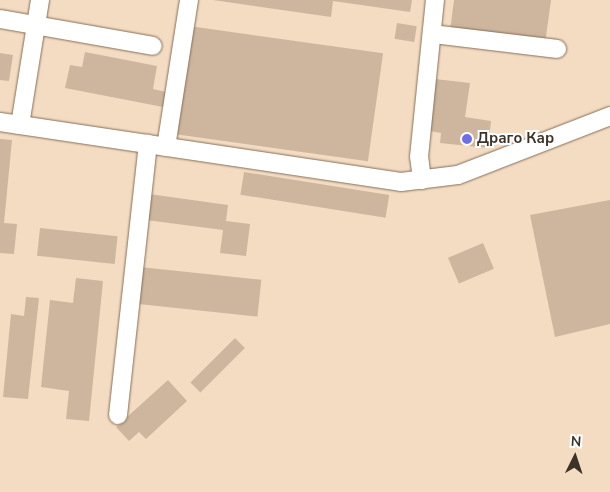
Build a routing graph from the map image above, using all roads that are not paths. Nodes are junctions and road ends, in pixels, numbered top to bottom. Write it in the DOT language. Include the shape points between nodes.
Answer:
graph roads {
  1 [pos="40,0"];
  2 [pos="189,0"];
  3 [pos="435,0"];
  4 [pos="0,18"];
  5 [pos="36,25"];
  6 [pos="432,34"];
  7 [pos="153,46"];
  8 [pos="557,49"];
  9 [pos="610,116"];
  10 [pos="0,122"];
  11 [pos="20,125"];
  12 [pos="148,144"];
  13 [pos="166,147"];
  14 [pos="422,180"];
  15 [pos="118,415"];
  1 -- 5 [label="street"];
  2 -- 13 [label="street"];
  3 -- 6 [label="street"];
  4 -- 5 [label="street"];
  5 -- 7 [label="street"];
  5 -- 11 [label="street"];
  6 -- 8 [label="street"];
  6 -- 14 [label="street" via="419,156"];
  9 -- 14 [label="street" via="458,175"];
  10 -- 11 [label="street"];
  11 -- 12 [label="street"];
  12 -- 13 [label="street"];
  12 -- 15 [label="street"];
  13 -- 14 [label="street" via="401,182"];
}
